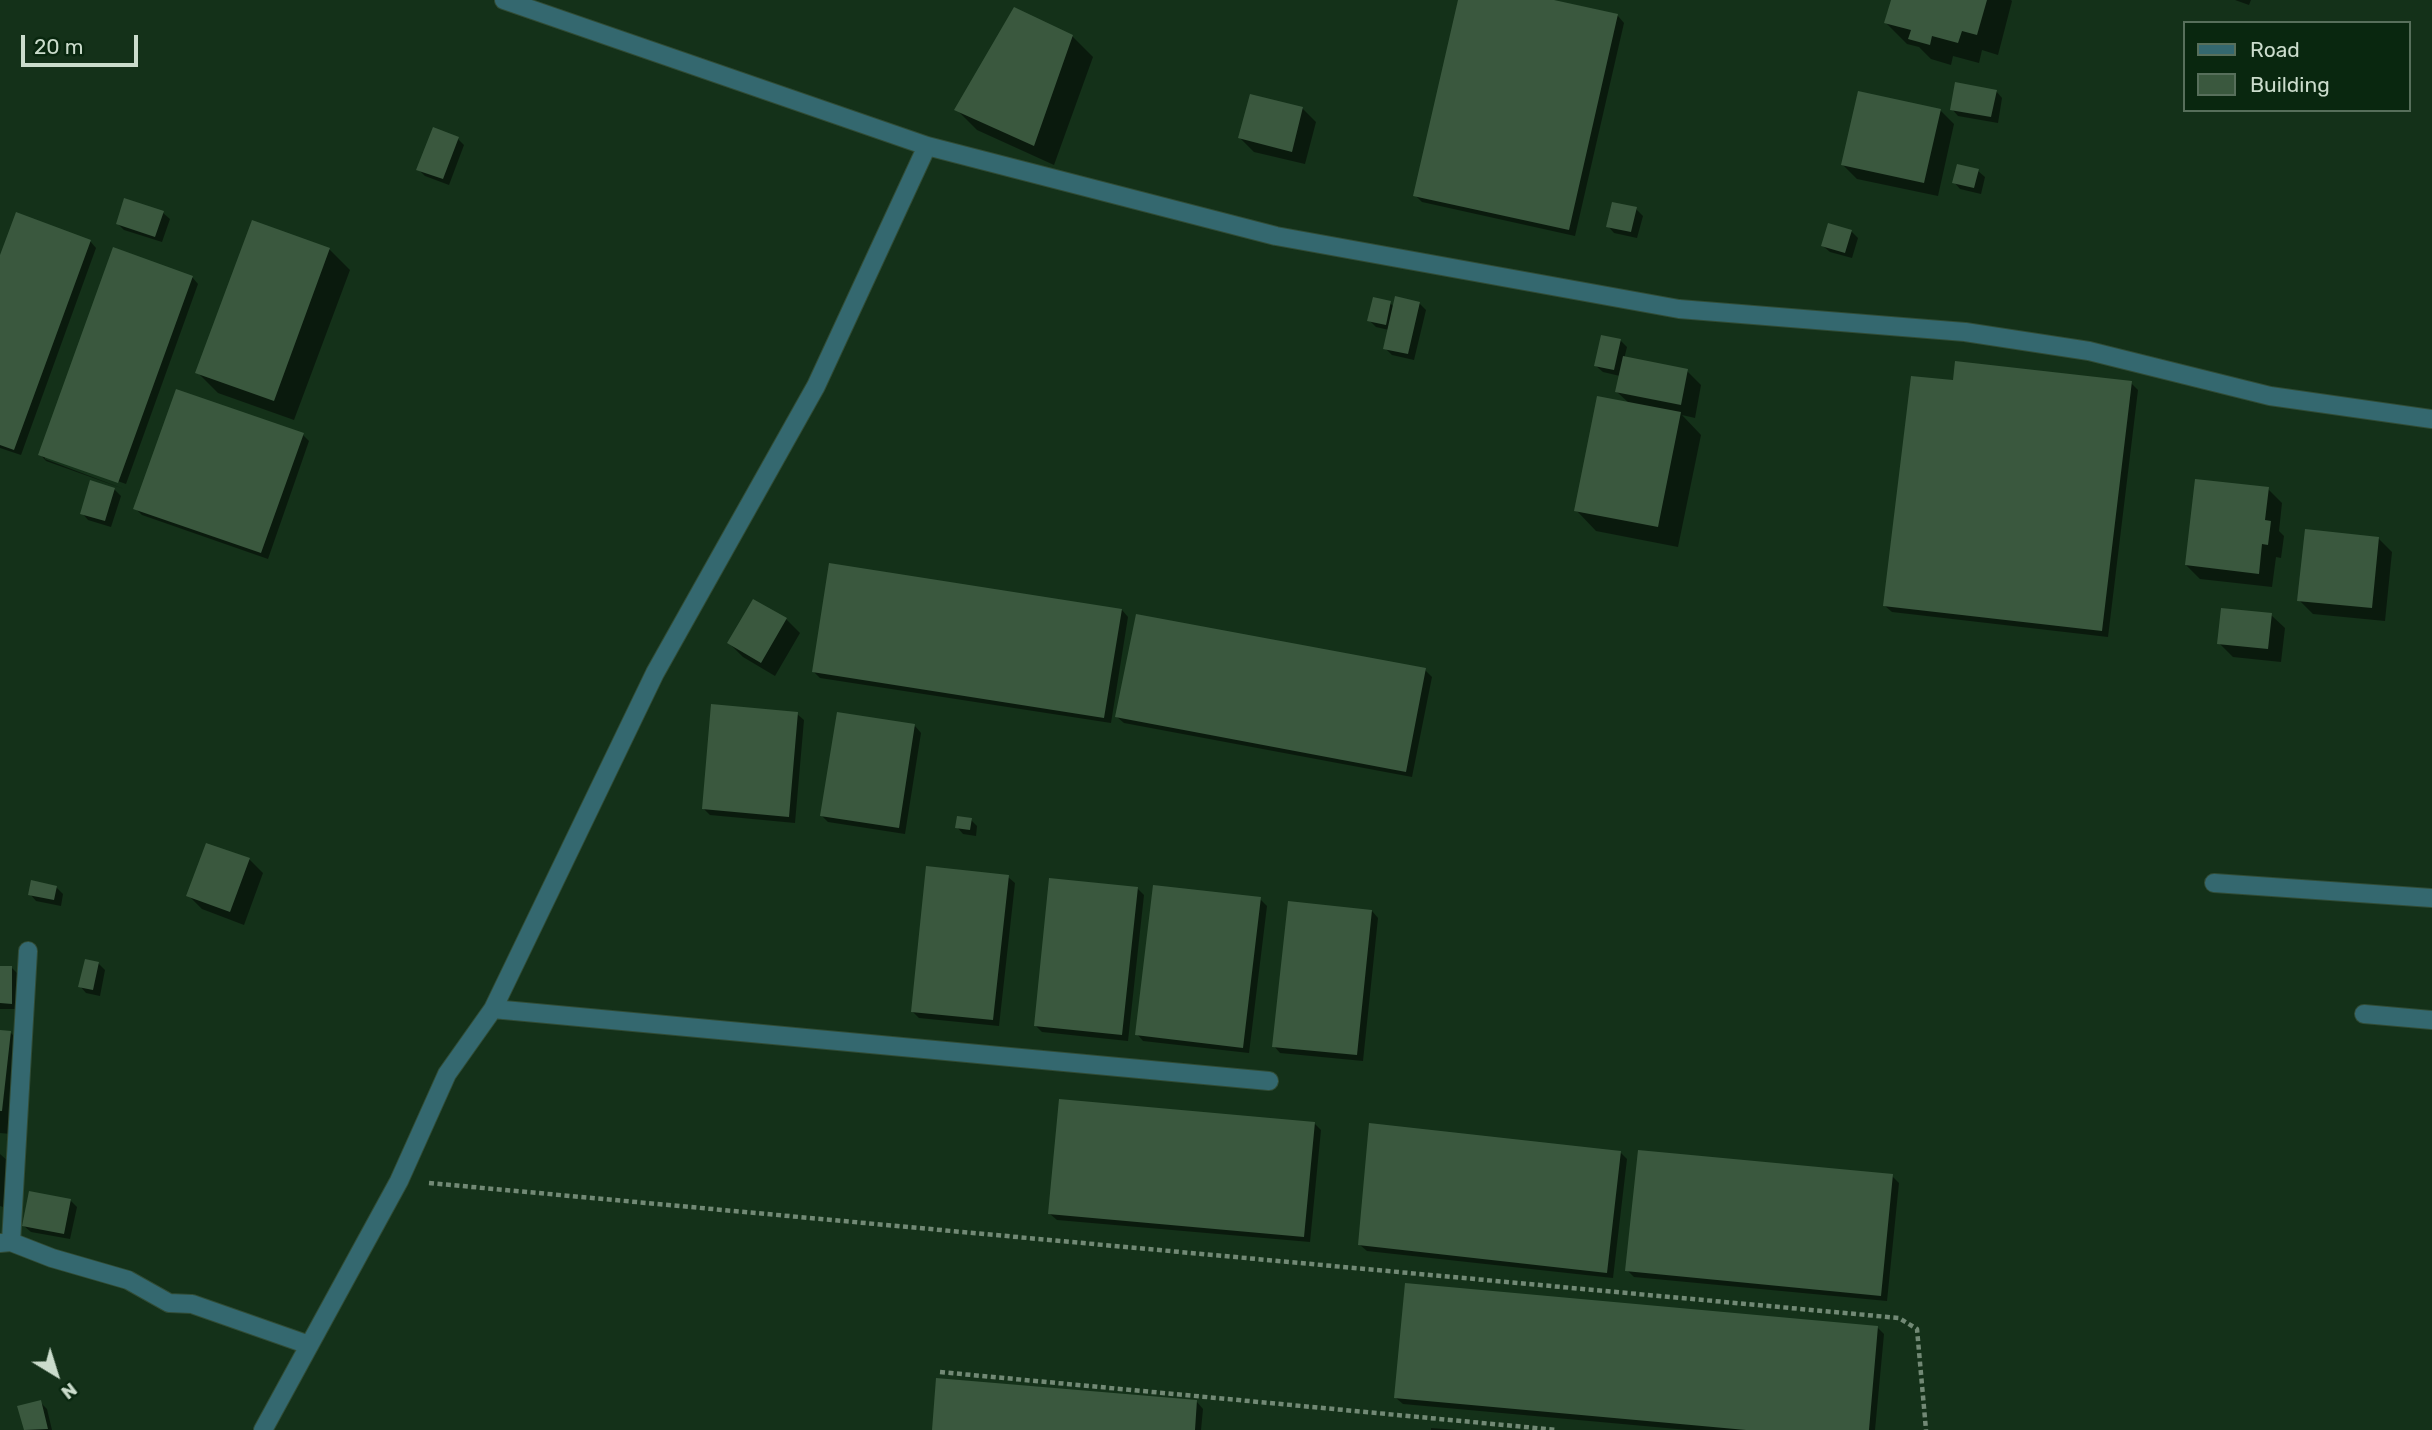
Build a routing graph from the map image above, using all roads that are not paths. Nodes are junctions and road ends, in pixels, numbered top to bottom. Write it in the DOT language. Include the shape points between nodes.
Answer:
graph roads {
  1 [pos="504,0"];
  2 [pos="927,146"];
  3 [pos="2432,419"];
  4 [pos="2214,883"];
  5 [pos="2432,898"];
  6 [pos="28,951"];
  7 [pos="493,1009"];
  8 [pos="2364,1014"];
  9 [pos="2432,1020"];
  10 [pos="1269,1081"];
  11 [pos="6,1243"];
  12 [pos="309,1345"];
  13 [pos="263,1430"];
  1 -- 2 [label="street"];
  2 -- 3 [label="street" via="1276,236 1679,309 1965,332 2090,351 2270,396"];
  2 -- 7 [label="street" via="816,386 655,673"];
  4 -- 5 [label="street"];
  6 -- 11 [label="street"];
  7 -- 10 [label="street"];
  7 -- 12 [label="street" via="447,1074 399,1181"];
  8 -- 9 [label="street"];
  11 -- 12 [label="street" via="128,1280 169,1303 192,1304"];
  12 -- 13 [label="street"];
}
